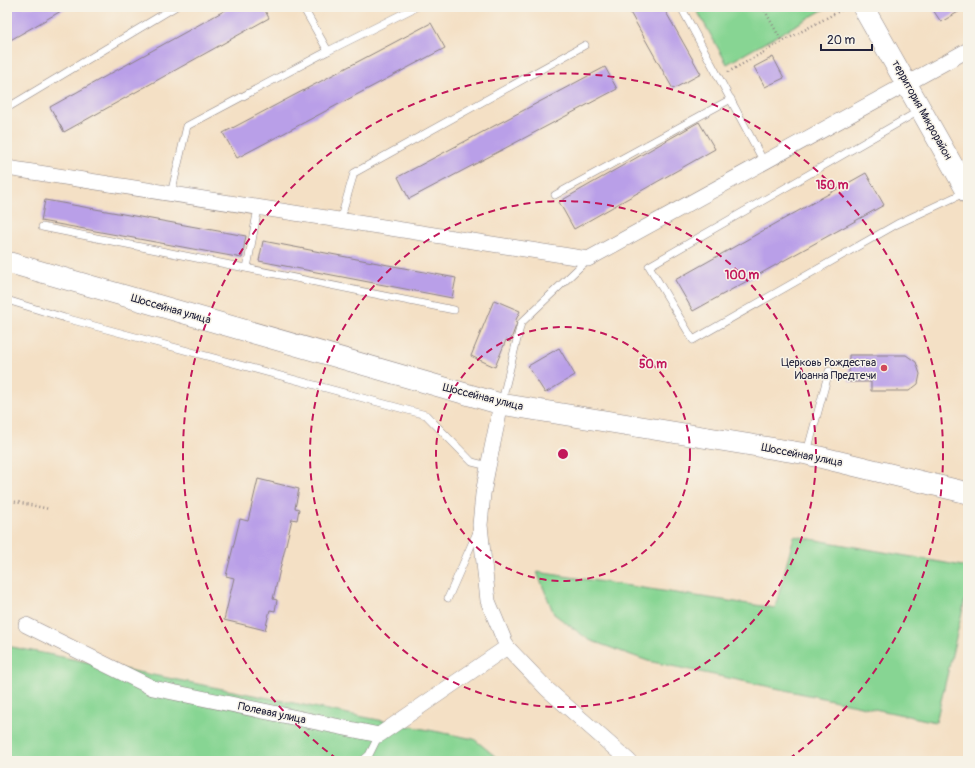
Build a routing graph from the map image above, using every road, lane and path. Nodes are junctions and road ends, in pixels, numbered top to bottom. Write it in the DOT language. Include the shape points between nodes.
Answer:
graph roads {
  1 [pos="175,7"];
  2 [pos="303,7"];
  3 [pos="416,7"];
  4 [pos="681,7"];
  5 [pos="763,7"];
  6 [pos="847,7"];
  7 [pos="863,7"];
  8 [pos="782,42"];
  9 [pos="585,45"];
  10 [pos="328,50"];
  11 [pos="968,50"];
  12 [pos="719,77"];
  13 [pos="907,84"];
  14 [pos="730,99"];
  15 [pos="7,108"];
  16 [pos="921,110"];
  17 [pos="764,162"];
  18 [pos="7,168"];
  19 [pos="968,192"];
  20 [pos="172,194"];
  21 [pos="554,195"];
  22 [pos="258,208"];
  23 [pos="340,221"];
  24 [pos="42,227"];
  25 [pos="588,260"];
  26 [pos="7,262"];
  27 [pos="247,268"];
  28 [pos="7,300"];
  29 [pos="454,310"];
  30 [pos="829,371"];
  31 [pos="502,404"];
  32 [pos="807,454"];
  33 [pos="488,466"];
  34 [pos="968,493"];
  35 [pos="7,500"];
  36 [pos="49,509"];
  37 [pos="480,525"];
  38 [pos="448,598"];
  39 [pos="26,625"];
  40 [pos="507,647"];
  41 [pos="379,735"];
  42 [pos="362,761"];
  43 [pos="629,761"];
  1 -- 15 [label="lane"];
  2 -- 10 [label="lane"];
  3 -- 10 [label="lane"];
  4 -- 12 [label="lane"];
  5 -- 8 [label="path"];
  6 -- 8 [label="path"];
  7 -- 13 [label="main road, территория Микрорайон"];
  8 -- 12 [label="path"];
  9 -- 23 [label="lane" via="354,173"];
  10 -- 20 [label="lane" via="187,126"];
  11 -- 13 [label="street"];
  12 -- 14 [label="lane"];
  13 -- 16 [label="main road, территория Микрорайон"];
  13 -- 17 [label="street"];
  14 -- 17 [label="lane"];
  14 -- 21 [label="lane"];
  16 -- 19 [label="main road, территория Микрорайон"];
  16 -- 19 [label="lane" via="650,266 693,340 897,224"];
  17 -- 25 [label="street"];
  18 -- 20 [label="street"];
  20 -- 22 [label="street"];
  22 -- 23 [label="street"];
  22 -- 27 [label="lane"];
  23 -- 25 [label="street"];
  24 -- 27 [label="lane"];
  25 -- 31 [label="lane" via="521,323"];
  26 -- 31 [label="main road, Шоссейная улица"];
  27 -- 29 [label="lane"];
  28 -- 33 [label="lane" via="426,415 472,462"];
  30 -- 32 [label="lane"];
  31 -- 32 [label="main road, Шоссейная улица"];
  31 -- 33 [label="street"];
  32 -- 34 [label="main road, Шоссейная улица"];
  33 -- 37 [label="street"];
  35 -- 36 [label="path"];
  37 -- 38 [label="lane"];
  37 -- 40 [label="street" via="488,601"];
  39 -- 41 [label="street, Полевая улица" via="153,688"];
  40 -- 41 [label="street"];
  40 -- 43 [label="street" via="547,689"];
  41 -- 42 [label="lane" via="369,755"];
}
